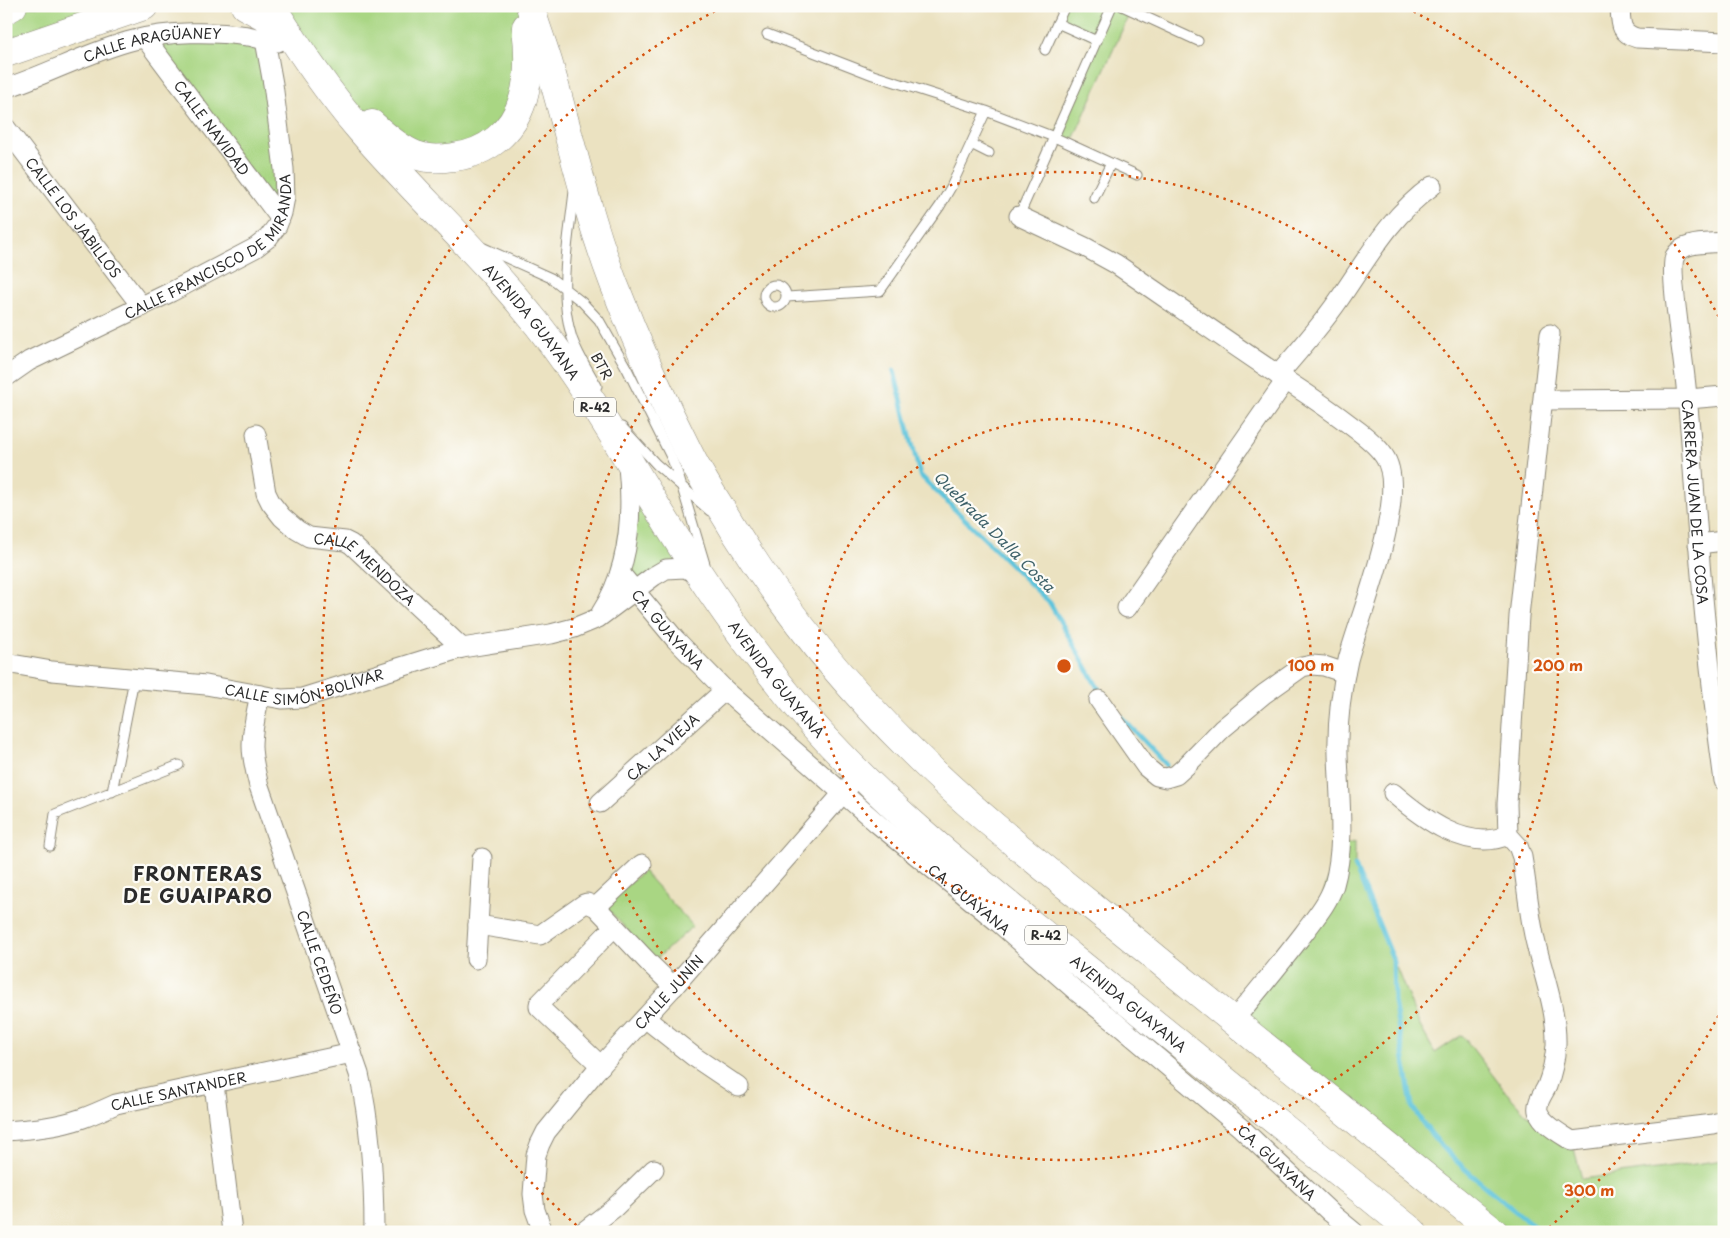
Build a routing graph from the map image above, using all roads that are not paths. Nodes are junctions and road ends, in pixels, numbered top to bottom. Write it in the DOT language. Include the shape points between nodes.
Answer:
graph roads {
  1 [pos="13,6"];
  2 [pos="144,6"];
  3 [pos="245,6"];
  4 [pos="272,6"];
  5 [pos="523,6"];
  6 [pos="530,6"];
  7 [pos="1065,6"];
  8 [pos="1112,6"];
  9 [pos="1122,6"];
  10 [pos="1620,6"];
  11 [pos="6,10"];
  12 [pos="1057,23"];
  13 [pos="767,34"];
  14 [pos="145,38"];
  15 [pos="1097,41"];
  16 [pos="1198,41"];
  17 [pos="1724,42"];
  18 [pos="286,43"];
  19 [pos="1045,50"];
  20 [pos="6,53"];
  21 [pos="6,88"];
  22 [pos="986,111"];
  23 [pos="6,128"];
  24 [pos="1054,137"];
  25 [pos="971,144"];
  26 [pos="989,153"];
  27 [pos="1111,163"];
  28 [pos="576,166"];
  29 [pos="1138,175"];
  30 [pos="1432,186"];
  31 [pos="1094,198"];
  32 [pos="1019,216"];
  33 [pos="280,218"];
  34 [pos="454,231"];
  35 [pos="1724,242"];
  36 [pos="566,290"];
  37 [pos="787,297"];
  38 [pos="142,307"];
  39 [pos="1550,334"];
  40 [pos="8,372"];
  41 [pos="1282,378"];
  42 [pos="600,392"];
  43 [pos="1724,396"];
  44 [pos="1688,399"];
  45 [pos="1544,400"];
  46 [pos="617,421"];
  47 [pos="256,434"];
  48 [pos="628,459"];
  49 [pos="682,487"];
  50 [pos="735,532"];
  51 [pos="1724,541"];
  52 [pos="1698,544"];
  53 [pos="620,573"];
  54 [pos="699,574"];
  55 [pos="635,590"];
  56 [pos="716,600"];
  57 [pos="1127,608"];
  58 [pos="598,618"];
  59 [pos="462,648"];
  60 [pos="6,663"];
  61 [pos="1346,673"];
  62 [pos="134,679"];
  63 [pos="725,690"];
  64 [pos="1718,690"];
  65 [pos="260,695"];
  66 [pos="1099,700"];
  67 [pos="179,765"];
  68 [pos="860,774"];
  69 [pos="1724,781"];
  70 [pos="112,792"];
  71 [pos="1393,793"];
  72 [pos="843,794"];
  73 [pos="600,803"];
  74 [pos="1508,835"];
  75 [pos="50,846"];
  76 [pos="482,858"];
  77 [pos="642,864"];
  78 [pos="596,907"];
  79 [pos="478,925"];
  80 [pos="614,928"];
  81 [pos="476,959"];
  82 [pos="674,987"];
  83 [pos="645,1018"];
  84 [pos="1233,1021"];
  85 [pos="352,1054"];
  86 [pos="601,1066"];
  87 [pos="214,1084"];
  88 [pos="739,1087"];
  89 [pos="1718,1122"];
  90 [pos="6,1131"];
  91 [pos="654,1169"];
  92 [pos="232,1232"];
  93 [pos="374,1232"];
  94 [pos="543,1232"];
  95 [pos="583,1232"];
  96 [pos="1354,1232"];
  97 [pos="1413,1232"];
  98 [pos="1494,1232"];
  1 -- 11 [label="main road"];
  2 -- 20 [label="main road"];
  3 -- 18 [label="main road" via="271,20"];
  4 -- 18 [label="main road, AVENIDA GUAYANA / R-42"];
  5 -- 18 [label="main road" via="529,53 523,100 507,130 494,142 466,156 430,159 402,148 358,112"];
  6 -- 28 [label="main road"];
  7 -- 12 [label="lane"];
  8 -- 15 [label="lane"];
  9 -- 16 [label="lane"];
  10 -- 17 [label="street" via="1621,24 1628,36"];
  12 -- 15 [label="lane"];
  12 -- 19 [label="lane"];
  13 -- 22 [label="lane" via="872,75"];
  14 -- 18 [label="street, CALLE ARAGÜANEY" via="217,34"];
  14 -- 21 [label="street, CALLE ARAGÜANEY" via="109,48"];
  14 -- 33 [label="street, CALLE NAVIDAD"];
  15 -- 24 [label="lane"];
  18 -- 33 [label="street, CALLE FRANCISCO DE MIRANDA" via="273,84 284,169 285,197"];
  18 -- 34 [label="main road, AVENIDA GUAYANA / R-42"];
  22 -- 24 [label="lane"];
  22 -- 25 [label="lane"];
  23 -- 38 [label="street, CALLE LOS JABILLOS"];
  24 -- 27 [label="lane"];
  24 -- 32 [label="lane"];
  25 -- 26 [label="lane"];
  25 -- 37 [label="lane" via="940,206 880,292"];
  27 -- 29 [label="lane"];
  27 -- 31 [label="lane"];
  28 -- 36 [label="lane, BTR" via="565,259"];
  28 -- 50 [label="main road" via="614,283 641,352 689,453"];
  30 -- 41 [label="street" via="1392,223"];
  32 -- 41 [label="street" via="1116,264"];
  33 -- 38 [label="street, CALLE FRANCISCO DE MIRANDA" via="268,238 255,248"];
  34 -- 36 [label="lane, BTR" via="551,278"];
  34 -- 48 [label="main road, AVENIDA GUAYANA / R-42" via="556,349"];
  35 -- 44 [label="street, CARRERA JUAN DE LA COSA" via="1686,246 1678,252 1673,264"];
  36 -- 42 [label="lane, BTR" via="572,337"];
  36 -- 49 [label="lane, BTR" via="599,320 610,337 662,438"];
  38 -- 40 [label="street, CALLE FRANCISCO DE MIRANDA"];
  39 -- 45 [label="street"];
  41 -- 57 [label="street"];
  41 -- 61 [label="street" via="1363,435 1385,456 1391,469 1390,514"];
  43 -- 44 [label="street"];
  44 -- 45 [label="street"];
  44 -- 52 [label="street, CARRERA JUAN DE LA COSA"];
  45 -- 74 [label="street" via="1519,616 1507,804"];
  46 -- 49 [label="lane, BTR"];
  47 -- 59 [label="street, CALLE MENDOZA" via="266,493 282,517 309,537 351,544"];
  48 -- 53 [label="street" via="628,539"];
  48 -- 54 [label="main road, AVENIDA GUAYANA / R-42"];
  49 -- 50 [label="lane, BTR"];
  49 -- 56 [label="lane, BTR"];
  50 -- 84 [label="main road" via="787,608 832,664 910,750 1010,839"];
  51 -- 52 [label="street"];
  52 -- 64 [label="street, CARRERA JUAN DE LA COSA"];
  53 -- 55 [label="street, CA. GUAYANA"];
  53 -- 58 [label="street"];
  54 -- 55 [label="street, CALLE SIMÓN BOLÍVAR" via="684,568 666,569"];
  54 -- 56 [label="main road, AVENIDA GUAYANA / R-42"];
  55 -- 58 [label="street, CALLE SIMÓN BOLÍVAR"];
  55 -- 63 [label="street, CA. GUAYANA" via="675,639"];
  56 -- 68 [label="main road, AVENIDA GUAYANA / R-42" via="784,690"];
  58 -- 59 [label="street, CALLE SIMÓN BOLÍVAR" via="551,634"];
  59 -- 65 [label="street, CALLE SIMÓN BOLÍVAR" via="302,698"];
  60 -- 62 [label="street, CALLE SIMÓN BOLÍVAR"];
  61 -- 66 [label="street" via="1312,664 1302,667 1216,735 1176,775 1166,778 1157,776 1146,767"];
  61 -- 84 [label="street" via="1337,730 1340,844 1333,885 1315,918"];
  62 -- 65 [label="street, CALLE SIMÓN BOLÍVAR" via="206,685"];
  62 -- 70 [label="lane"];
  63 -- 72 [label="street, CA. GUAYANA"];
  63 -- 73 [label="street, CA. LA VIEJA"];
  64 -- 69 [label="street, CARRERA JUAN DE LA COSA"];
  65 -- 85 [label="street, CALLE CEDEÑO" via="252,747 259,786"];
  67 -- 70 [label="lane"];
  68 -- 72 [label="street, CALLE JUNÍN"];
  68 -- 97 [label="main road, AVENIDA GUAYANA / R-42" via="973,875"];
  70 -- 75 [label="lane" via="56,814"];
  71 -- 74 [label="street" via="1438,827 1484,841"];
  72 -- 82 [label="street, CALLE JUNÍN"];
  72 -- 96 [label="street, CA. GUAYANA" via="1241,1128"];
  74 -- 89 [label="street" via="1518,846 1522,857 1554,1022 1553,1067 1538,1110 1544,1119 1572,1140"];
  76 -- 79 [label="street"];
  77 -- 78 [label="street"];
  78 -- 79 [label="street" via="584,904 540,934"];
  78 -- 80 [label="street"];
  79 -- 81 [label="street"];
  80 -- 82 [label="street"];
  80 -- 86 [label="street" via="539,1004"];
  82 -- 83 [label="street, CALLE JUNÍN"];
  83 -- 86 [label="street, CALLE JUNÍN"];
  83 -- 88 [label="street"];
  84 -- 98 [label="main road"];
  85 -- 87 [label="street, CALLE SANTANDER"];
  85 -- 93 [label="street, CALLE CEDEÑO" via="368,1117"];
  86 -- 94 [label="street, CALLE JUNÍN" via="546,1132 536,1155 532,1194"];
  87 -- 90 [label="street, CALLE SANTANDER" via="116,1104 58,1125"];
  87 -- 92 [label="street"];
  91 -- 95 [label="street" via="614,1208"];
}
